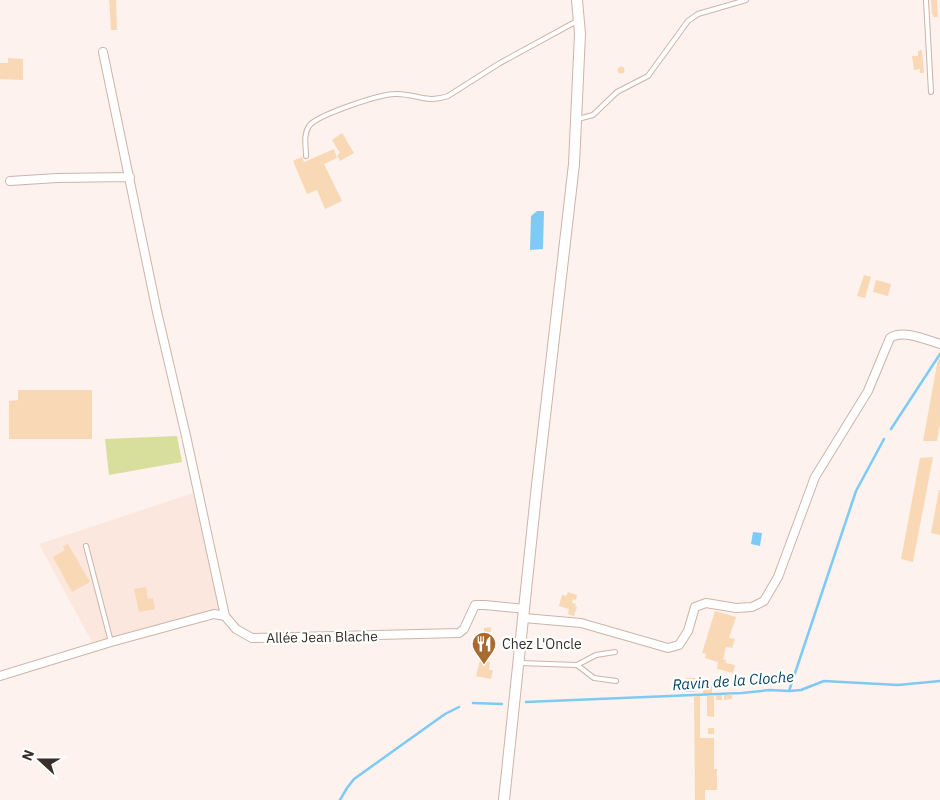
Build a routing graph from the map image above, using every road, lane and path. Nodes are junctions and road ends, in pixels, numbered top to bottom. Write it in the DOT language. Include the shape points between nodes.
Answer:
graph roads {
  1 [pos="577,0"];
  2 [pos="746,0"];
  3 [pos="926,0"];
  4 [pos="579,20"];
  5 [pos="103,52"];
  6 [pos="931,92"];
  7 [pos="576,120"];
  8 [pos="306,156"];
  9 [pos="130,177"];
  10 [pos="10,181"];
  11 [pos="940,344"];
  12 [pos="86,546"];
  13 [pos="525,614"];
  14 [pos="225,616"];
  15 [pos="112,642"];
  16 [pos="615,652"];
  17 [pos="520,663"];
  18 [pos="577,665"];
  19 [pos="0,676"];
  20 [pos="616,681"];
  21 [pos="504,800"];
  1 -- 4 [label="main road"];
  2 -- 7 [label="lane" via="688,20 648,76 617,92 593,115"];
  3 -- 6 [label="lane"];
  4 -- 7 [label="main road"];
  4 -- 8 [label="lane" via="448,96 422,99 394,94 318,118 306,131"];
  5 -- 9 [label="street"];
  7 -- 13 [label="main road" via="574,164"];
  9 -- 10 [label="street"];
  9 -- 14 [label="street" via="156,312"];
  11 -- 13 [label="street" via="898,335 889,340 868,391 815,477 778,577 764,601 752,607 706,604 695,608 688,631 679,645 668,648 581,623"];
  12 -- 15 [label="lane"];
  13 -- 14 [label="street, Allée Jean Blache" via="475,605 459,633 252,638 236,629"];
  13 -- 17 [label="main road"];
  14 -- 15 [label="street" via="214,614"];
  15 -- 19 [label="street"];
  16 -- 18 [label="lane" via="596,655"];
  17 -- 18 [label="lane"];
  17 -- 21 [label="main road"];
  18 -- 20 [label="lane" via="594,678"];
}
